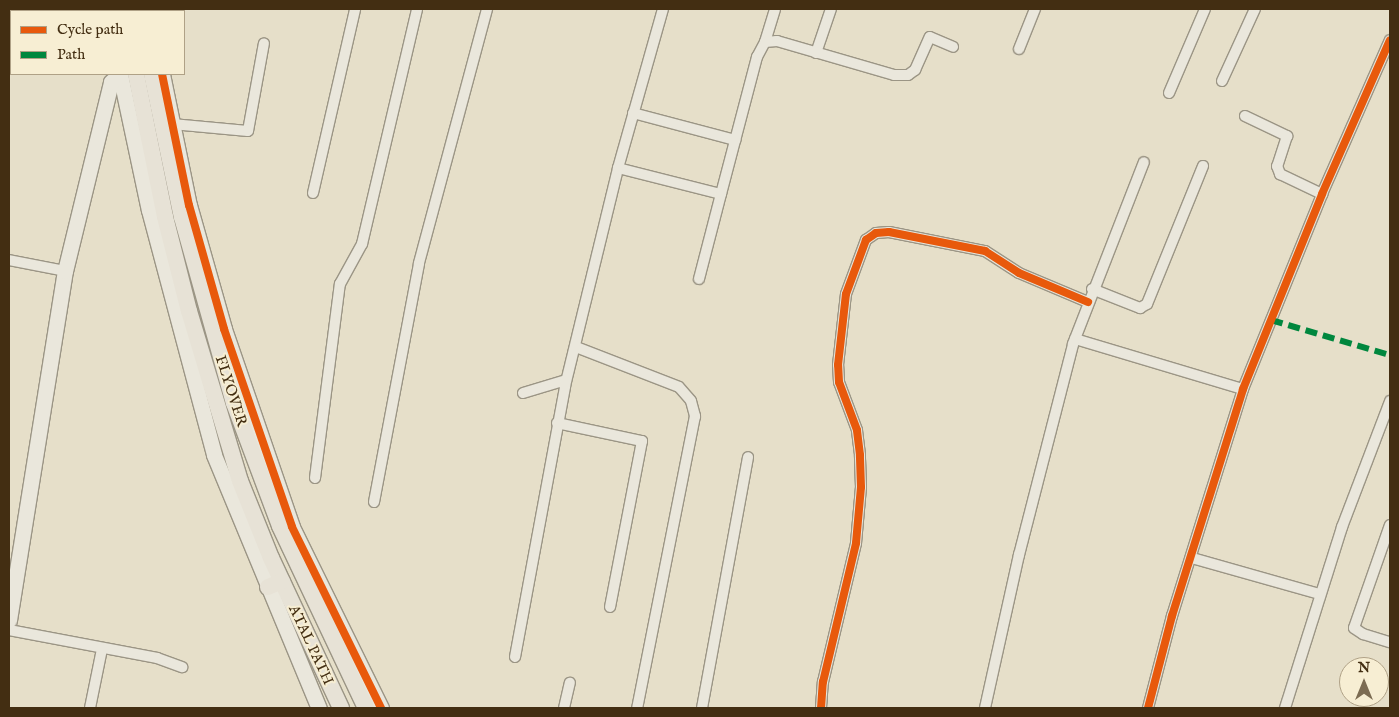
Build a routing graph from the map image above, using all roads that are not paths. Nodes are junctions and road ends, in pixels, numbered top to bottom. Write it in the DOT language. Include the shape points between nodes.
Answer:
graph roads {
  1 [pos="355,9"];
  2 [pos="417,9"];
  3 [pos="487,9"];
  4 [pos="663,9"];
  5 [pos="775,9"];
  6 [pos="831,9"];
  7 [pos="1035,9"];
  8 [pos="1205,9"];
  9 [pos="1255,9"];
  10 [pos="1390,40"];
  11 [pos="264,42"];
  12 [pos="765,42"];
  13 [pos="953,47"];
  14 [pos="1019,49"];
  15 [pos="816,53"];
  16 [pos="123,75"];
  17 [pos="125,75"];
  18 [pos="125,75"];
  19 [pos="152,75"];
  20 [pos="162,75"];
  21 [pos="1222,81"];
  22 [pos="1169,93"];
  23 [pos="633,113"];
  24 [pos="1245,116"];
  25 [pos="172,124"];
  26 [pos="735,140"];
  27 [pos="1144,162"];
  28 [pos="1203,166"];
  29 [pos="618,168"];
  30 [pos="313,193"];
  31 [pos="721,194"];
  32 [pos="1322,194"];
  33 [pos="9,260"];
  34 [pos="66,271"];
  35 [pos="699,279"];
  36 [pos="1092,288"];
  37 [pos="1088,302"];
  38 [pos="1075,339"];
  39 [pos="576,347"];
  40 [pos="566,380"];
  41 [pos="1243,389"];
  42 [pos="523,393"];
  43 [pos="1390,401"];
  44 [pos="558,423"];
  45 [pos="748,457"];
  46 [pos="315,478"];
  47 [pos="374,502"];
  48 [pos="1390,525"];
  49 [pos="1192,558"];
  50 [pos="275,584"];
  51 [pos="1319,594"];
  52 [pos="610,606"];
  53 [pos="9,620"];
  54 [pos="9,630"];
  55 [pos="1390,642"];
  56 [pos="102,650"];
  57 [pos="514,657"];
  58 [pos="182,667"];
  59 [pos="570,683"];
  60 [pos="363,689"];
  61 [pos="90,708"];
  62 [pos="320,708"];
  63 [pos="341,708"];
  64 [pos="366,708"];
  65 [pos="381,708"];
  66 [pos="564,708"];
  67 [pos="639,708"];
  68 [pos="702,708"];
  69 [pos="820,708"];
  70 [pos="985,708"];
  71 [pos="1148,708"];
  72 [pos="1285,708"];
  1 -- 30 [label="street"];
  2 -- 46 [label="street" via="362,244 340,284"];
  3 -- 47 [label="street" via="419,263"];
  4 -- 23 [label="street"];
  5 -- 12 [label="street"];
  6 -- 15 [label="street"];
  7 -- 14 [label="street"];
  8 -- 22 [label="street"];
  9 -- 21 [label="street"];
  10 -- 32 [label="street"];
  11 -- 25 [label="street" via="248,130"];
  12 -- 15 [label="street" via="777,41"];
  12 -- 26 [label="street" via="757,57"];
  13 -- 15 [label="street" via="930,37 920,62 908,75 876,72"];
  16 -- 34 [label="street" via="111,82"];
  17 -- 50 [label="main road, FLYOVER" via="189,311 240,480 272,558"];
  18 -- 50 [label="street" via="151,219 214,455"];
  19 -- 60 [label="main road, FLYOVER" via="182,217 234,404 280,526 348,672"];
  20 -- 25 [label="street"];
  23 -- 26 [label="street"];
  23 -- 29 [label="street"];
  24 -- 32 [label="street" via="1287,136 1277,171"];
  25 -- 60 [label="street" via="189,205 224,329 292,528"];
  26 -- 31 [label="street"];
  27 -- 36 [label="street"];
  28 -- 36 [label="street" via="1147,304 1140,308"];
  29 -- 31 [label="street"];
  29 -- 39 [label="street"];
  31 -- 35 [label="street"];
  32 -- 41 [label="street"];
  33 -- 34 [label="street"];
  34 -- 53 [label="street"];
  36 -- 37 [label="street"];
  37 -- 38 [label="street"];
  37 -- 69 [label="street" via="1019,273 985,251 890,232 876,233 866,240 846,294 838,365 839,382 857,430 860,455 856,543 823,682"];
  38 -- 41 [label="street"];
  38 -- 70 [label="street" via="1036,484"];
  39 -- 40 [label="street"];
  39 -- 67 [label="street" via="679,387 691,401 695,416"];
  40 -- 42 [label="street"];
  40 -- 44 [label="street"];
  41 -- 49 [label="street"];
  43 -- 51 [label="street"];
  44 -- 52 [label="street" via="642,441"];
  44 -- 57 [label="street"];
  45 -- 68 [label="street"];
  48 -- 55 [label="street" via="1354,628"];
  49 -- 51 [label="street"];
  49 -- 71 [label="street"];
  50 -- 62 [label="street"];
  50 -- 63 [label="main road, ATAL PATH"];
  51 -- 72 [label="street"];
  54 -- 56 [label="street"];
  56 -- 58 [label="street" via="158,658"];
  56 -- 61 [label="street"];
  59 -- 66 [label="street"];
  60 -- 64 [label="main road, FLYOVER"];
  60 -- 65 [label="street"];
}
